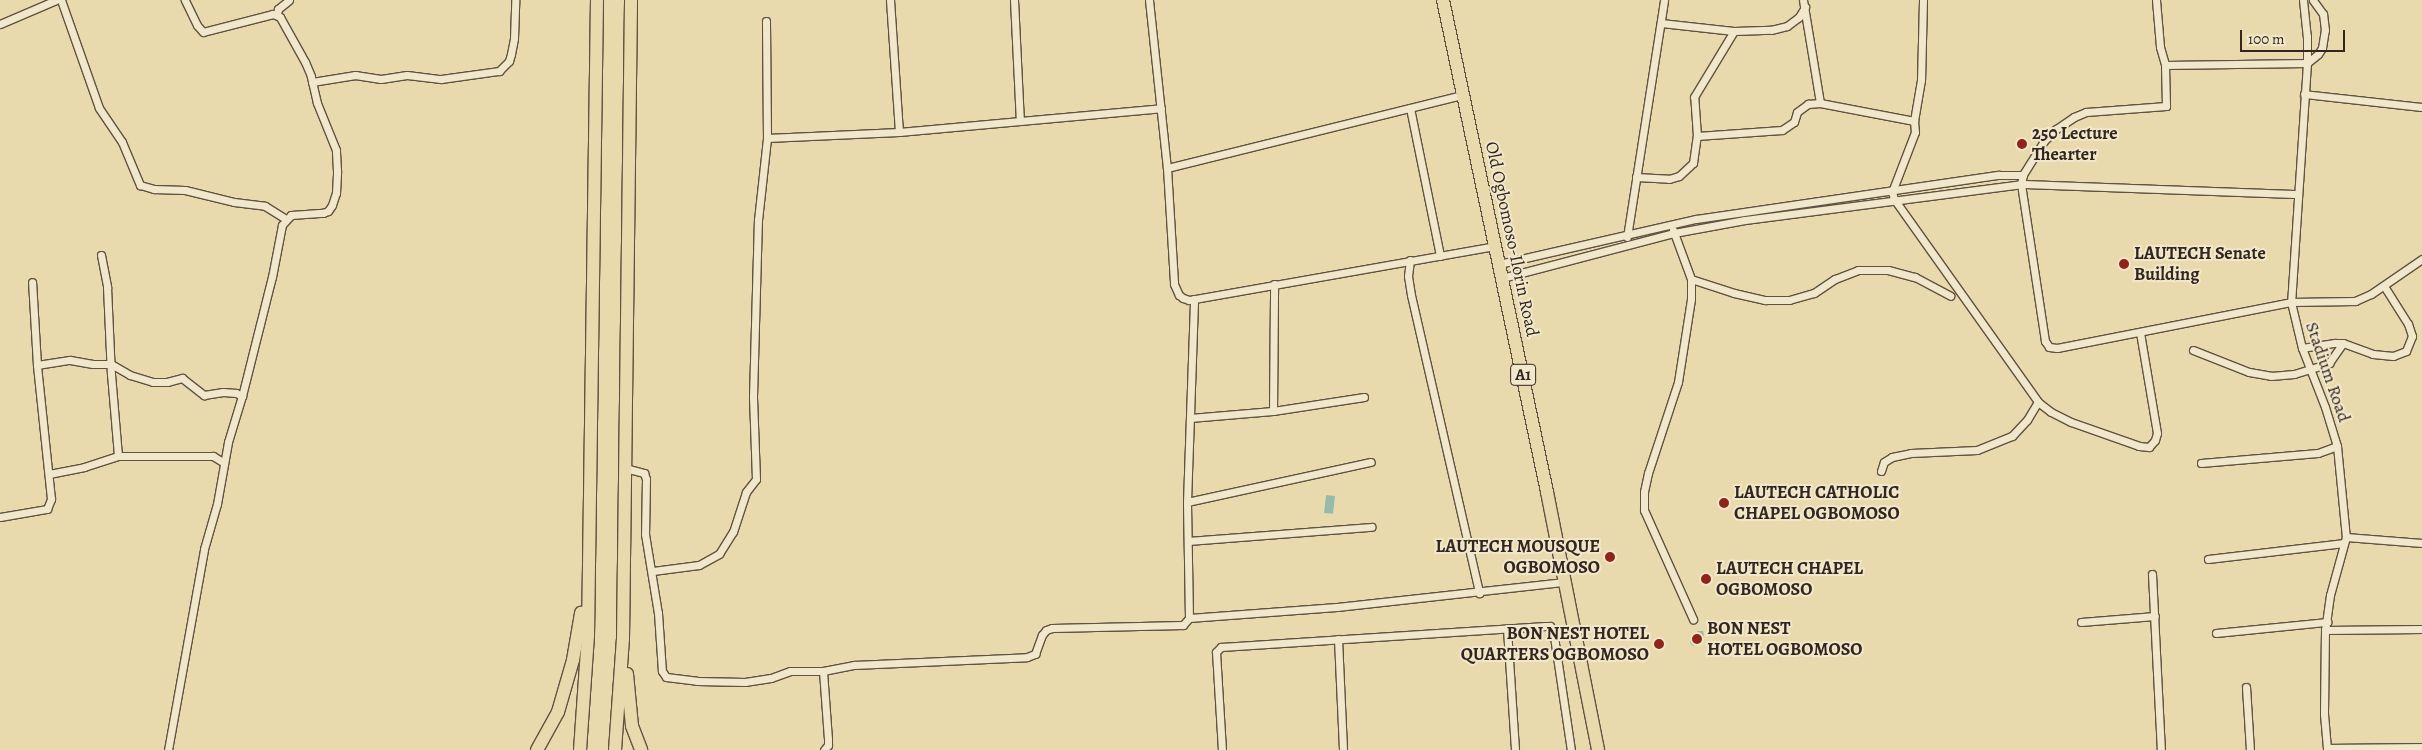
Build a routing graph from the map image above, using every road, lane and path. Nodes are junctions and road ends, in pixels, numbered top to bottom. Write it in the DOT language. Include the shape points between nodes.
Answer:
graph roads {
  1 [pos="56,0"];
  2 [pos="62,0"];
  3 [pos="185,0"];
  4 [pos="289,0"];
  5 [pos="515,0"];
  6 [pos="597,0"];
  7 [pos="631,0"];
  8 [pos="890,0"];
  9 [pos="1014,0"];
  10 [pos="1149,0"];
  11 [pos="1443,0"];
  12 [pos="1664,0"];
  13 [pos="1923,0"];
  14 [pos="2156,0"];
  15 [pos="2303,0"];
  16 [pos="2313,0"];
  17 [pos="1804,3"];
  18 [pos="278,14"];
  19 [pos="766,21"];
  20 [pos="1661,23"];
  21 [pos="0,24"];
  22 [pos="1734,31"];
  23 [pos="2307,63"];
  24 [pos="2165,65"];
  25 [pos="312,82"];
  26 [pos="2304,94"];
  27 [pos="1463,95"];
  28 [pos="1820,103"];
  29 [pos="2422,107"];
  30 [pos="1160,108"];
  31 [pos="1410,108"];
  32 [pos="1020,121"];
  33 [pos="1914,121"];
  34 [pos="899,132"];
  35 [pos="1697,136"];
  36 [pos="767,138"];
  37 [pos="1167,168"];
  38 [pos="2022,175"];
  39 [pos="1636,177"];
  40 [pos="2021,184"];
  41 [pos="2297,194"];
  42 [pos="1893,195"];
  43 [pos="286,219"];
  44 [pos="1671,223"];
  45 [pos="1627,233"];
  46 [pos="1674,233"];
  47 [pos="1626,245"];
  48 [pos="1495,246"];
  49 [pos="101,255"];
  50 [pos="1440,256"];
  51 [pos="2422,259"];
  52 [pos="1410,260"];
  53 [pos="1499,264"];
  54 [pos="1502,278"];
  55 [pos="1691,279"];
  56 [pos="32,282"];
  57 [pos="1274,284"];
  58 [pos="2384,286"];
  59 [pos="1950,296"];
  60 [pos="1194,299"];
  61 [pos="2291,302"];
  62 [pos="2140,332"];
  63 [pos="2342,343"];
  64 [pos="2302,348"];
  65 [pos="2192,350"];
  66 [pos="37,364"];
  67 [pos="111,364"];
  68 [pos="2310,369"];
  69 [pos="242,396"];
  70 [pos="1364,397"];
  71 [pos="2038,402"];
  72 [pos="1273,411"];
  73 [pos="1190,418"];
  74 [pos="2337,446"];
  75 [pos="118,456"];
  76 [pos="1371,462"];
  77 [pos="224,463"];
  78 [pos="2201,463"];
  79 [pos="625,468"];
  80 [pos="1880,471"];
  81 [pos="49,474"];
  82 [pos="1187,502"];
  83 [pos="0,517"];
  84 [pos="1371,527"];
  85 [pos="2345,540"];
  86 [pos="1188,541"];
  87 [pos="2422,543"];
  88 [pos="2208,559"];
  89 [pos="653,571"];
  90 [pos="2152,574"];
  91 [pos="587,579"];
  92 [pos="1565,582"];
  93 [pos="1480,593"];
  94 [pos="2155,616"];
  95 [pos="1189,618"];
  96 [pos="1693,620"];
  97 [pos="2081,622"];
  98 [pos="2326,626"];
  99 [pos="1507,629"];
  100 [pos="2422,629"];
  101 [pos="2216,633"];
  102 [pos="623,639"];
  103 [pos="1338,639"];
  104 [pos="822,671"];
  105 [pos="2246,687"];
  106 [pos="2422,747"];
  107 [pos="2327,749"];
  108 [pos="168,750"];
  109 [pos="537,750"];
  110 [pos="580,750"];
  111 [pos="615,750"];
  112 [pos="641,750"];
  113 [pos="824,750"];
  114 [pos="1222,750"];
  115 [pos="1343,750"];
  116 [pos="1515,750"];
  117 [pos="1572,750"];
  118 [pos="1598,750"];
  119 [pos="2161,750"];
  120 [pos="2250,750"];
  1 -- 21 [label="street"];
  2 -- 43 [label="street" via="99,108 122,142 140,185 185,190 265,206"];
  3 -- 18 [label="street" via="196,25 203,32"];
  4 -- 18 [label="street" via="278,9"];
  5 -- 25 [label="street" via="511,54 499,71 441,79 355,75"];
  6 -- 91 [label="highway"];
  7 -- 79 [label="highway"];
  8 -- 34 [label="street"];
  9 -- 32 [label="street"];
  10 -- 30 [label="street"];
  11 -- 27 [label="highway, Old Ogbomoso-Ilorin Road / A1"];
  12 -- 20 [label="street"];
  13 -- 33 [label="street" via="1921,80"];
  14 -- 24 [label="street"];
  15 -- 23 [label="street, Stadium Road"];
  16 -- 23 [label="street" via="2323,14 2325,30 2322,48"];
  17 -- 22 [label="street" via="1798,17 1787,26"];
  17 -- 28 [label="street"];
  18 -- 25 [label="street" via="305,62"];
  19 -- 36 [label="street"];
  20 -- 22 [label="street"];
  20 -- 39 [label="street"];
  22 -- 35 [label="street" via="1694,97"];
  23 -- 24 [label="street"];
  23 -- 26 [label="street, Stadium Road"];
  24 -- 38 [label="street" via="2166,106 2086,112 2074,117 2044,141"];
  25 -- 43 [label="street" via="336,150 336,193 332,205 323,213 291,215"];
  26 -- 29 [label="street"];
  26 -- 41 [label="street, Stadium Road"];
  27 -- 31 [label="street"];
  27 -- 48 [label="highway, Old Ogbomoso-Ilorin Road / A1"];
  28 -- 33 [label="street"];
  28 -- 35 [label="street" via="1808,104 1797,112 1794,122 1782,130"];
  30 -- 32 [label="street"];
  30 -- 37 [label="street"];
  31 -- 37 [label="street"];
  31 -- 50 [label="street"];
  32 -- 34 [label="street"];
  33 -- 42 [label="street" via="1915,132"];
  34 -- 36 [label="street"];
  35 -- 39 [label="street" via="1693,163 1679,176 1669,179"];
  36 -- 89 [label="street" via="758,220 753,397 756,479 746,492 733,532 719,554 699,565"];
  37 -- 60 [label="street" via="1174,284 1179,295"];
  38 -- 40 [label="street"];
  38 -- 42 [label="street" via="1999,175"];
  39 -- 45 [label="street"];
  40 -- 41 [label="street"];
  40 -- 42 [label="street"];
  40 -- 62 [label="street" via="2045,341 2049,347"];
  41 -- 61 [label="street, Stadium Road"];
  42 -- 44 [label="street"];
  42 -- 46 [label="street"];
  42 -- 71 [label="street"];
  43 -- 69 [label="street" via="279,236"];
  44 -- 45 [label="street"];
  44 -- 46 [label="street"];
  45 -- 47 [label="street"];
  45 -- 53 [label="street"];
  46 -- 47 [label="street"];
  46 -- 55 [label="street"];
  47 -- 54 [label="street"];
  48 -- 50 [label="street"];
  48 -- 53 [label="highway, Old Ogbomoso-Ilorin Road / A1"];
  49 -- 67 [label="street" via="107,287"];
  50 -- 52 [label="street"];
  51 -- 58 [label="street"];
  52 -- 57 [label="street"];
  52 -- 93 [label="street" via="1411,295"];
  53 -- 54 [label="highway, Old Ogbomoso-Ilorin Road / A1"];
  54 -- 92 [label="highway, Old Ogbomoso-Ilorin Road / A1"];
  55 -- 59 [label="street" via="1765,300 1789,300 1814,293 1835,279 1858,270 1888,270 1915,277"];
  55 -- 96 [label="street" via="1686,339 1678,382 1644,492 1644,510"];
  56 -- 66 [label="street"];
  57 -- 60 [label="street"];
  57 -- 72 [label="street"];
  58 -- 61 [label="street" via="2355,301"];
  58 -- 63 [label="street" via="2408,324 2412,336 2406,351 2393,356 2373,354"];
  60 -- 73 [label="street"];
  61 -- 62 [label="street"];
  61 -- 64 [label="street, Stadium Road"];
  62 -- 71 [label="street" via="2157,433 2149,447 2071,422"];
  63 -- 64 [label="street"];
  63 -- 68 [label="street" via="2330,363"];
  64 -- 68 [label="street, Stadium Road"];
  65 -- 68 [label="street" via="2249,372 2271,376"];
  66 -- 67 [label="street" via="70,360"];
  66 -- 81 [label="street"];
  67 -- 69 [label="street" via="130,375 153,382 182,378 204,395 223,392"];
  67 -- 75 [label="street"];
  68 -- 74 [label="street, Stadium Road"];
  69 -- 77 [label="street"];
  70 -- 72 [label="street"];
  71 -- 80 [label="street" via="2028,420 2012,436 1977,450 1892,457 1884,462"];
  72 -- 73 [label="street"];
  73 -- 82 [label="street"];
  74 -- 78 [label="street" via="2318,453"];
  74 -- 85 [label="street, Stadium Road"];
  75 -- 77 [label="street" via="214,456"];
  75 -- 81 [label="street"];
  76 -- 82 [label="street"];
  77 -- 108 [label="street" via="204,549"];
  79 -- 89 [label="street" via="644,473 646,479 644,534"];
  79 -- 102 [label="highway"];
  81 -- 83 [label="street" via="48,509"];
  82 -- 86 [label="street"];
  84 -- 86 [label="street"];
  85 -- 87 [label="street"];
  85 -- 88 [label="street"];
  85 -- 98 [label="street, Stadium Road" via="2330,595"];
  86 -- 95 [label="street"];
  89 -- 104 [label="street" via="661,664 666,677 745,682 790,671"];
  90 -- 94 [label="street"];
  91 -- 109 [label="highway" via="566,686 558,712"];
  91 -- 110 [label="highway" via="588,636"];
  92 -- 93 [label="street"];
  92 -- 118 [label="highway, Old Ogbomoso-Ilorin Road / A1"];
  93 -- 95 [label="street"];
  94 -- 97 [label="street"];
  94 -- 119 [label="street"];
  95 -- 104 [label="street" via="1183,625 1052,628 1042,635 1035,654 1027,657 838,666"];
  98 -- 100 [label="street" via="2377,632"];
  98 -- 101 [label="street"];
  98 -- 107 [label="street, Stadium Road" via="2324,714"];
  99 -- 103 [label="street"];
  99 -- 116 [label="street"];
  99 -- 117 [label="street" via="1550,626 1553,630"];
  102 -- 111 [label="highway"];
  102 -- 112 [label="highway" via="632,726"];
  103 -- 114 [label="street" via="1226,645 1218,649"];
  103 -- 115 [label="street"];
  104 -- 113 [label="street" via="828,739"];
  105 -- 120 [label="street"];
  106 -- 107 [label="street"];
}
